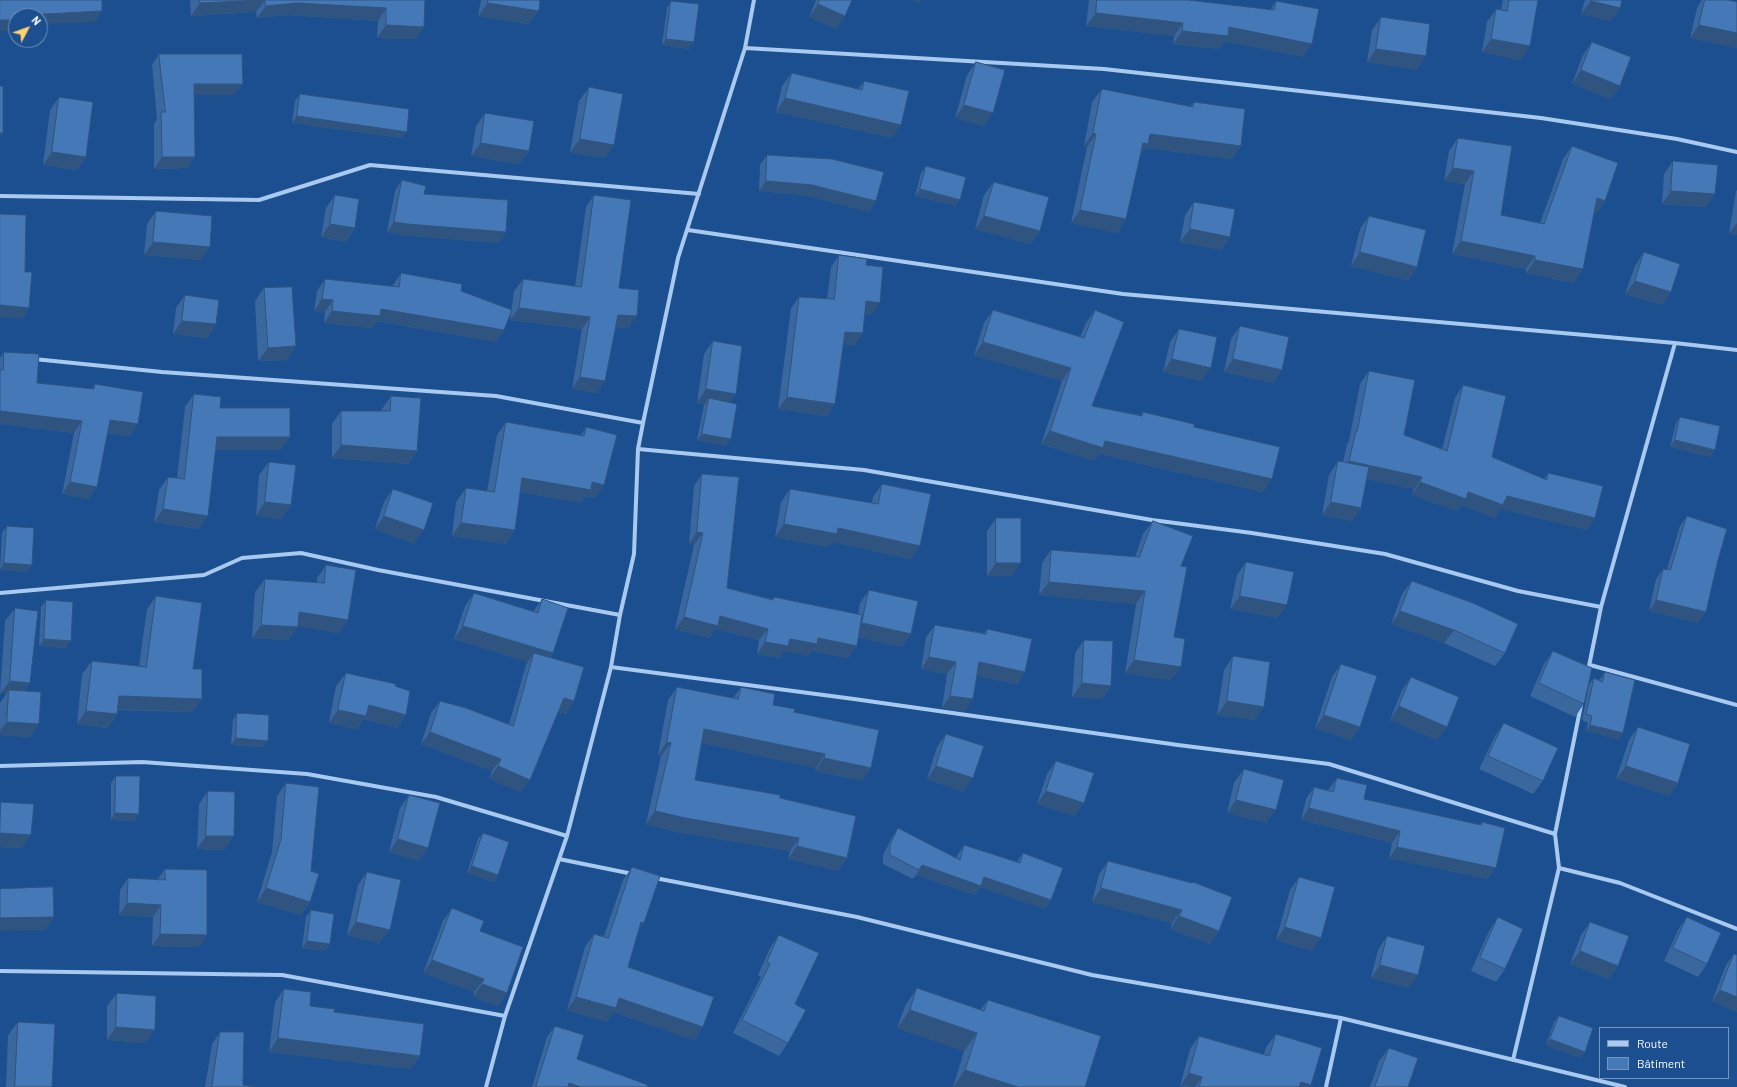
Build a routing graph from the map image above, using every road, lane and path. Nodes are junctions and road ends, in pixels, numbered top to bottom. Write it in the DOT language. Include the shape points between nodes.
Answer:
graph roads {
  1 [pos="754,0"];
  2 [pos="745,48"];
  3 [pos="1737,152"];
  4 [pos="699,194"];
  5 [pos="0,196"];
  6 [pos="688,230"];
  7 [pos="1675,343"];
  8 [pos="1737,350"];
  9 [pos="31,359"];
  10 [pos="643,423"];
  11 [pos="638,449"];
  12 [pos="0,593"];
  13 [pos="1601,607"];
  14 [pos="620,615"];
  15 [pos="1590,664"];
  16 [pos="611,667"];
  17 [pos="1587,680"];
  18 [pos="1582,703"];
  19 [pos="1737,705"];
  20 [pos="0,766"];
  21 [pos="1555,834"];
  22 [pos="567,836"];
  23 [pos="559,859"];
  24 [pos="1559,868"];
  25 [pos="637,874"];
  26 [pos="653,877"];
  27 [pos="1737,929"];
  28 [pos="0,971"];
  29 [pos="505,1016"];
  30 [pos="1341,1018"];
  31 [pos="1513,1060"];
  32 [pos="486,1087"];
  33 [pos="1326,1087"];
  34 [pos="1625,1087"];
  1 -- 2 [label="street"];
  2 -- 3 [label="street" via="1112,70 1541,118 1677,139"];
  2 -- 4 [label="street"];
  4 -- 5 [label="street" via="370,165 259,200"];
  4 -- 6 [label="street"];
  6 -- 7 [label="street" via="1123,294"];
  6 -- 10 [label="street" via="678,258"];
  7 -- 8 [label="street"];
  7 -- 13 [label="street"];
  9 -- 10 [label="street" via="162,372 496,396"];
  10 -- 11 [label="street"];
  11 -- 13 [label="street" via="864,470 1152,520 1385,554 1518,591"];
  11 -- 14 [label="street" via="634,554"];
  12 -- 14 [label="street" via="204,575 242,558 301,553"];
  13 -- 15 [label="street"];
  14 -- 16 [label="street"];
  15 -- 17 [label="street"];
  15 -- 19 [label="street"];
  16 -- 21 [label="street" via="1329,764"];
  16 -- 22 [label="street"];
  18 -- 21 [label="street"];
  20 -- 22 [label="street" via="142,762 307,774 436,797"];
  21 -- 24 [label="street"];
  22 -- 23 [label="street"];
  23 -- 25 [label="street"];
  23 -- 29 [label="street"];
  24 -- 27 [label="street" via="1620,883"];
  24 -- 31 [label="street"];
  26 -- 30 [label="street" via="857,917 1092,975"];
  28 -- 29 [label="street" via="282,975"];
  29 -- 32 [label="street"];
  30 -- 31 [label="street"];
  30 -- 33 [label="street"];
  31 -- 34 [label="street"];
}
